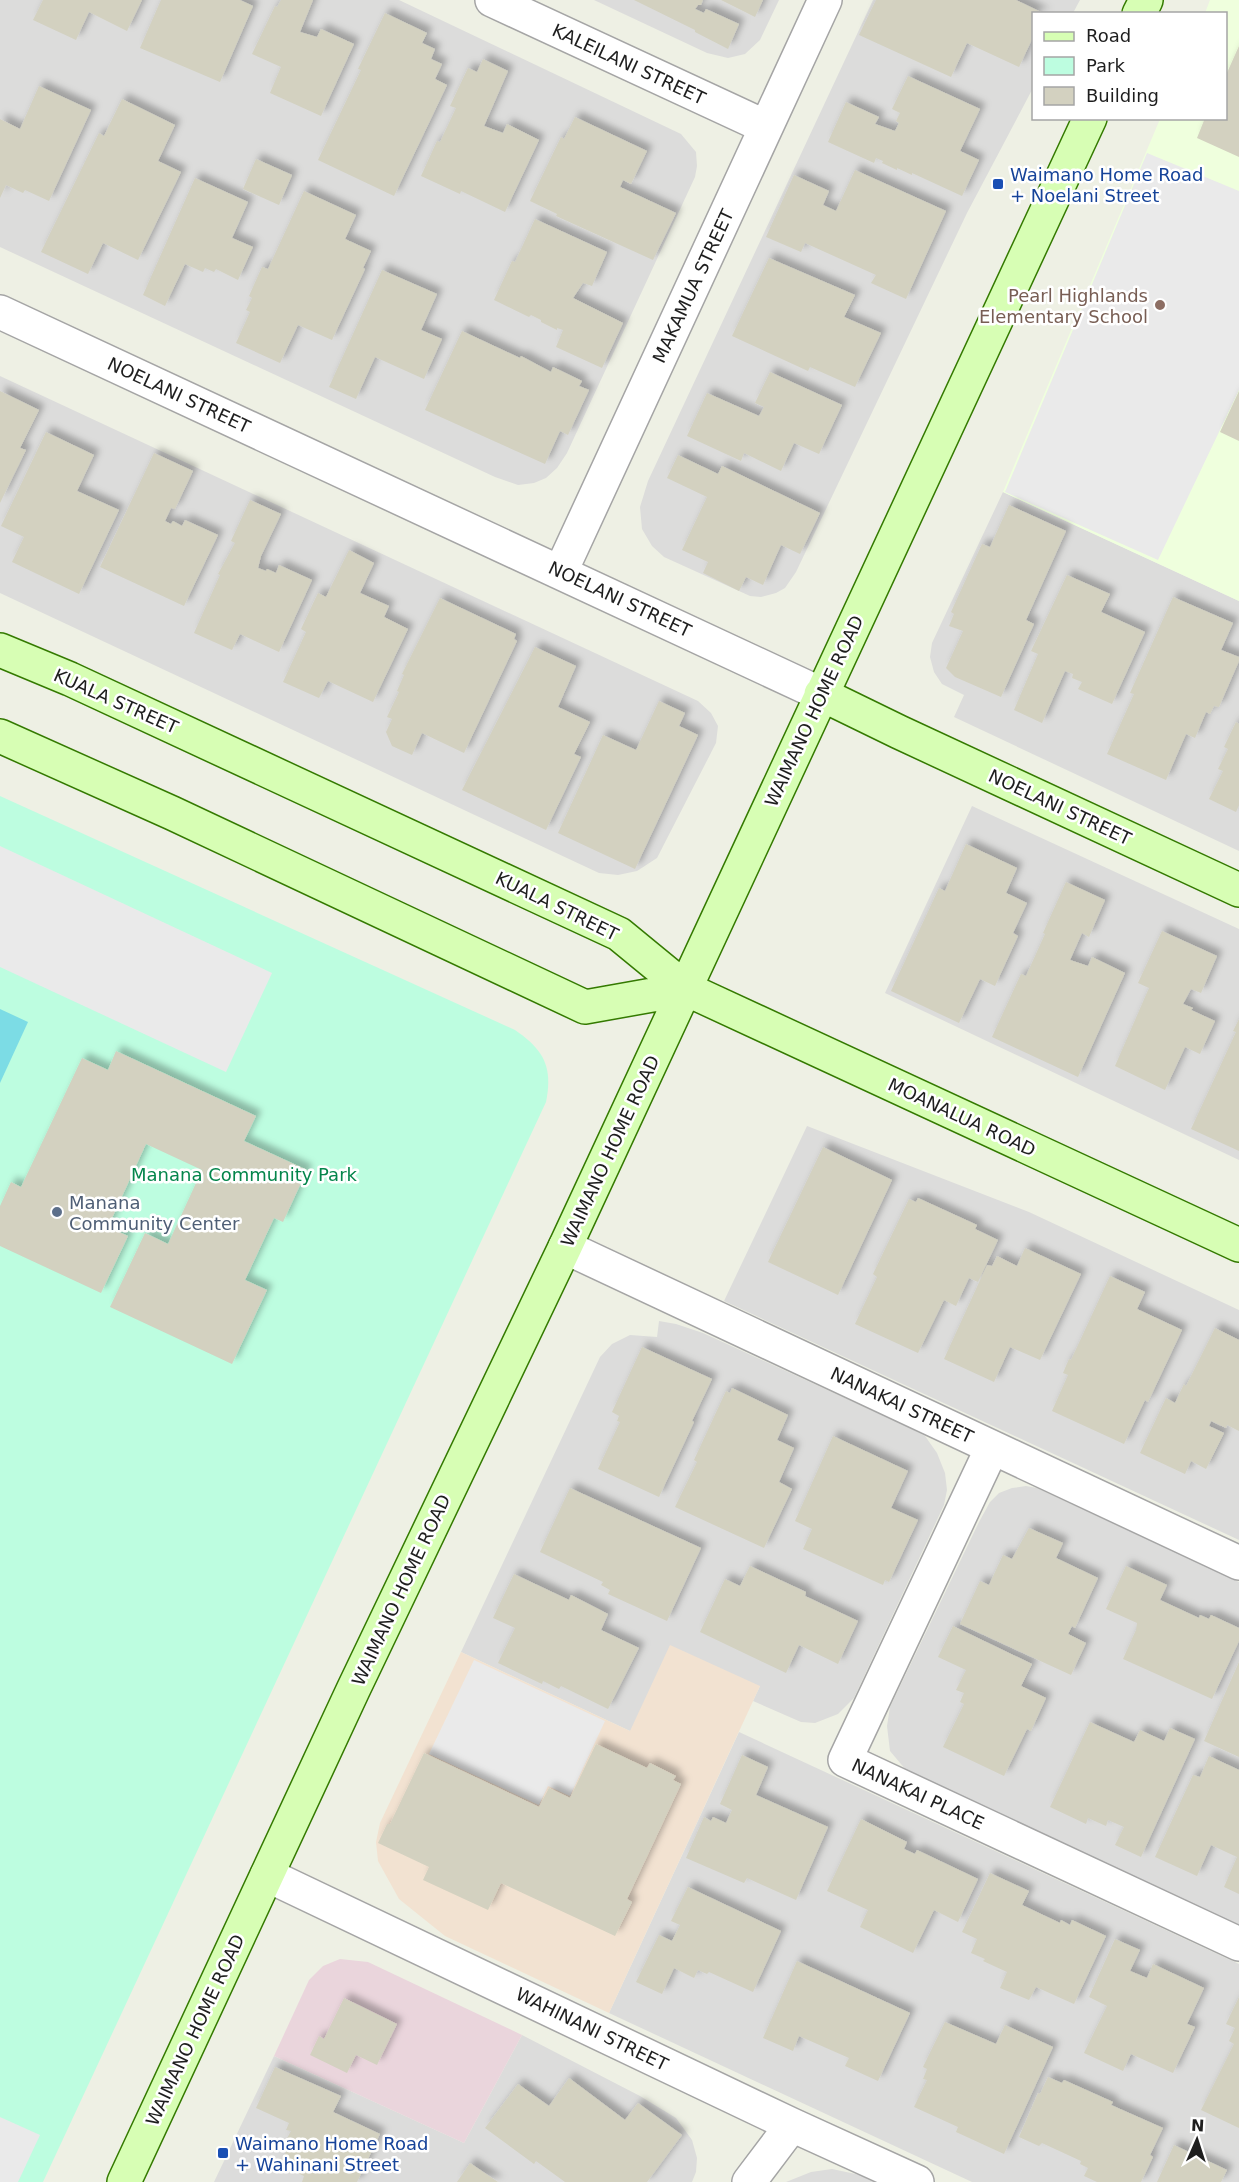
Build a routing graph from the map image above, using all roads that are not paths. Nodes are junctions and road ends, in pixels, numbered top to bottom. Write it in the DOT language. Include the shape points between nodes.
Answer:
graph roads {
  1 [pos="492,0"];
  2 [pos="825,0"];
  3 [pos="1089,120"];
  4 [pos="766,127"];
  5 [pos="0,312"];
  6 [pos="561,571"];
  7 [pos="0,650"];
  8 [pos="821,694"];
  9 [pos="0,736"];
  10 [pos="1239,890"];
  11 [pos="686,988"];
  12 [pos="1239,1245"];
  13 [pos="565,1247"];
  14 [pos="992,1448"];
  15 [pos="1239,1563"];
  16 [pos="267,1875"];
  17 [pos="1239,1944"];
  18 [pos="792,2125"];
  19 [pos="124,2182"];
  20 [pos="749,2182"];
  21 [pos="917,2182"];
  1 -- 4 [label="street, KALEILANI STREET"];
  2 -- 4 [label="street, MAKAMUA STREET"];
  3 -- 8 [label="main road, WAIMANO HOME ROAD"];
  4 -- 6 [label="street, MAKAMUA STREET"];
  5 -- 6 [label="street, NOELANI STREET"];
  6 -- 8 [label="street, NOELANI STREET"];
  7 -- 11 [label="main road, KUALA STREET" via="619,934"];
  8 -- 10 [label="main road, NOELANI STREET"];
  8 -- 11 [label="main road, WAIMANO HOME ROAD"];
  9 -- 11 [label="main road" via="585,1007"];
  11 -- 12 [label="main road, MOANALUA ROAD"];
  11 -- 13 [label="main road, WAIMANO HOME ROAD"];
  13 -- 14 [label="street, NANAKAI STREET"];
  13 -- 16 [label="main road, WAIMANO HOME ROAD"];
  14 -- 15 [label="street, NANAKAI STREET"];
  14 -- 17 [label="street, NANAKAI PLACE" via="844,1760"];
  16 -- 18 [label="street, WAHINANI STREET"];
  16 -- 19 [label="main road, WAIMANO HOME ROAD"];
  18 -- 20 [label="street"];
  18 -- 21 [label="street, WAHINANI STREET"];
}
